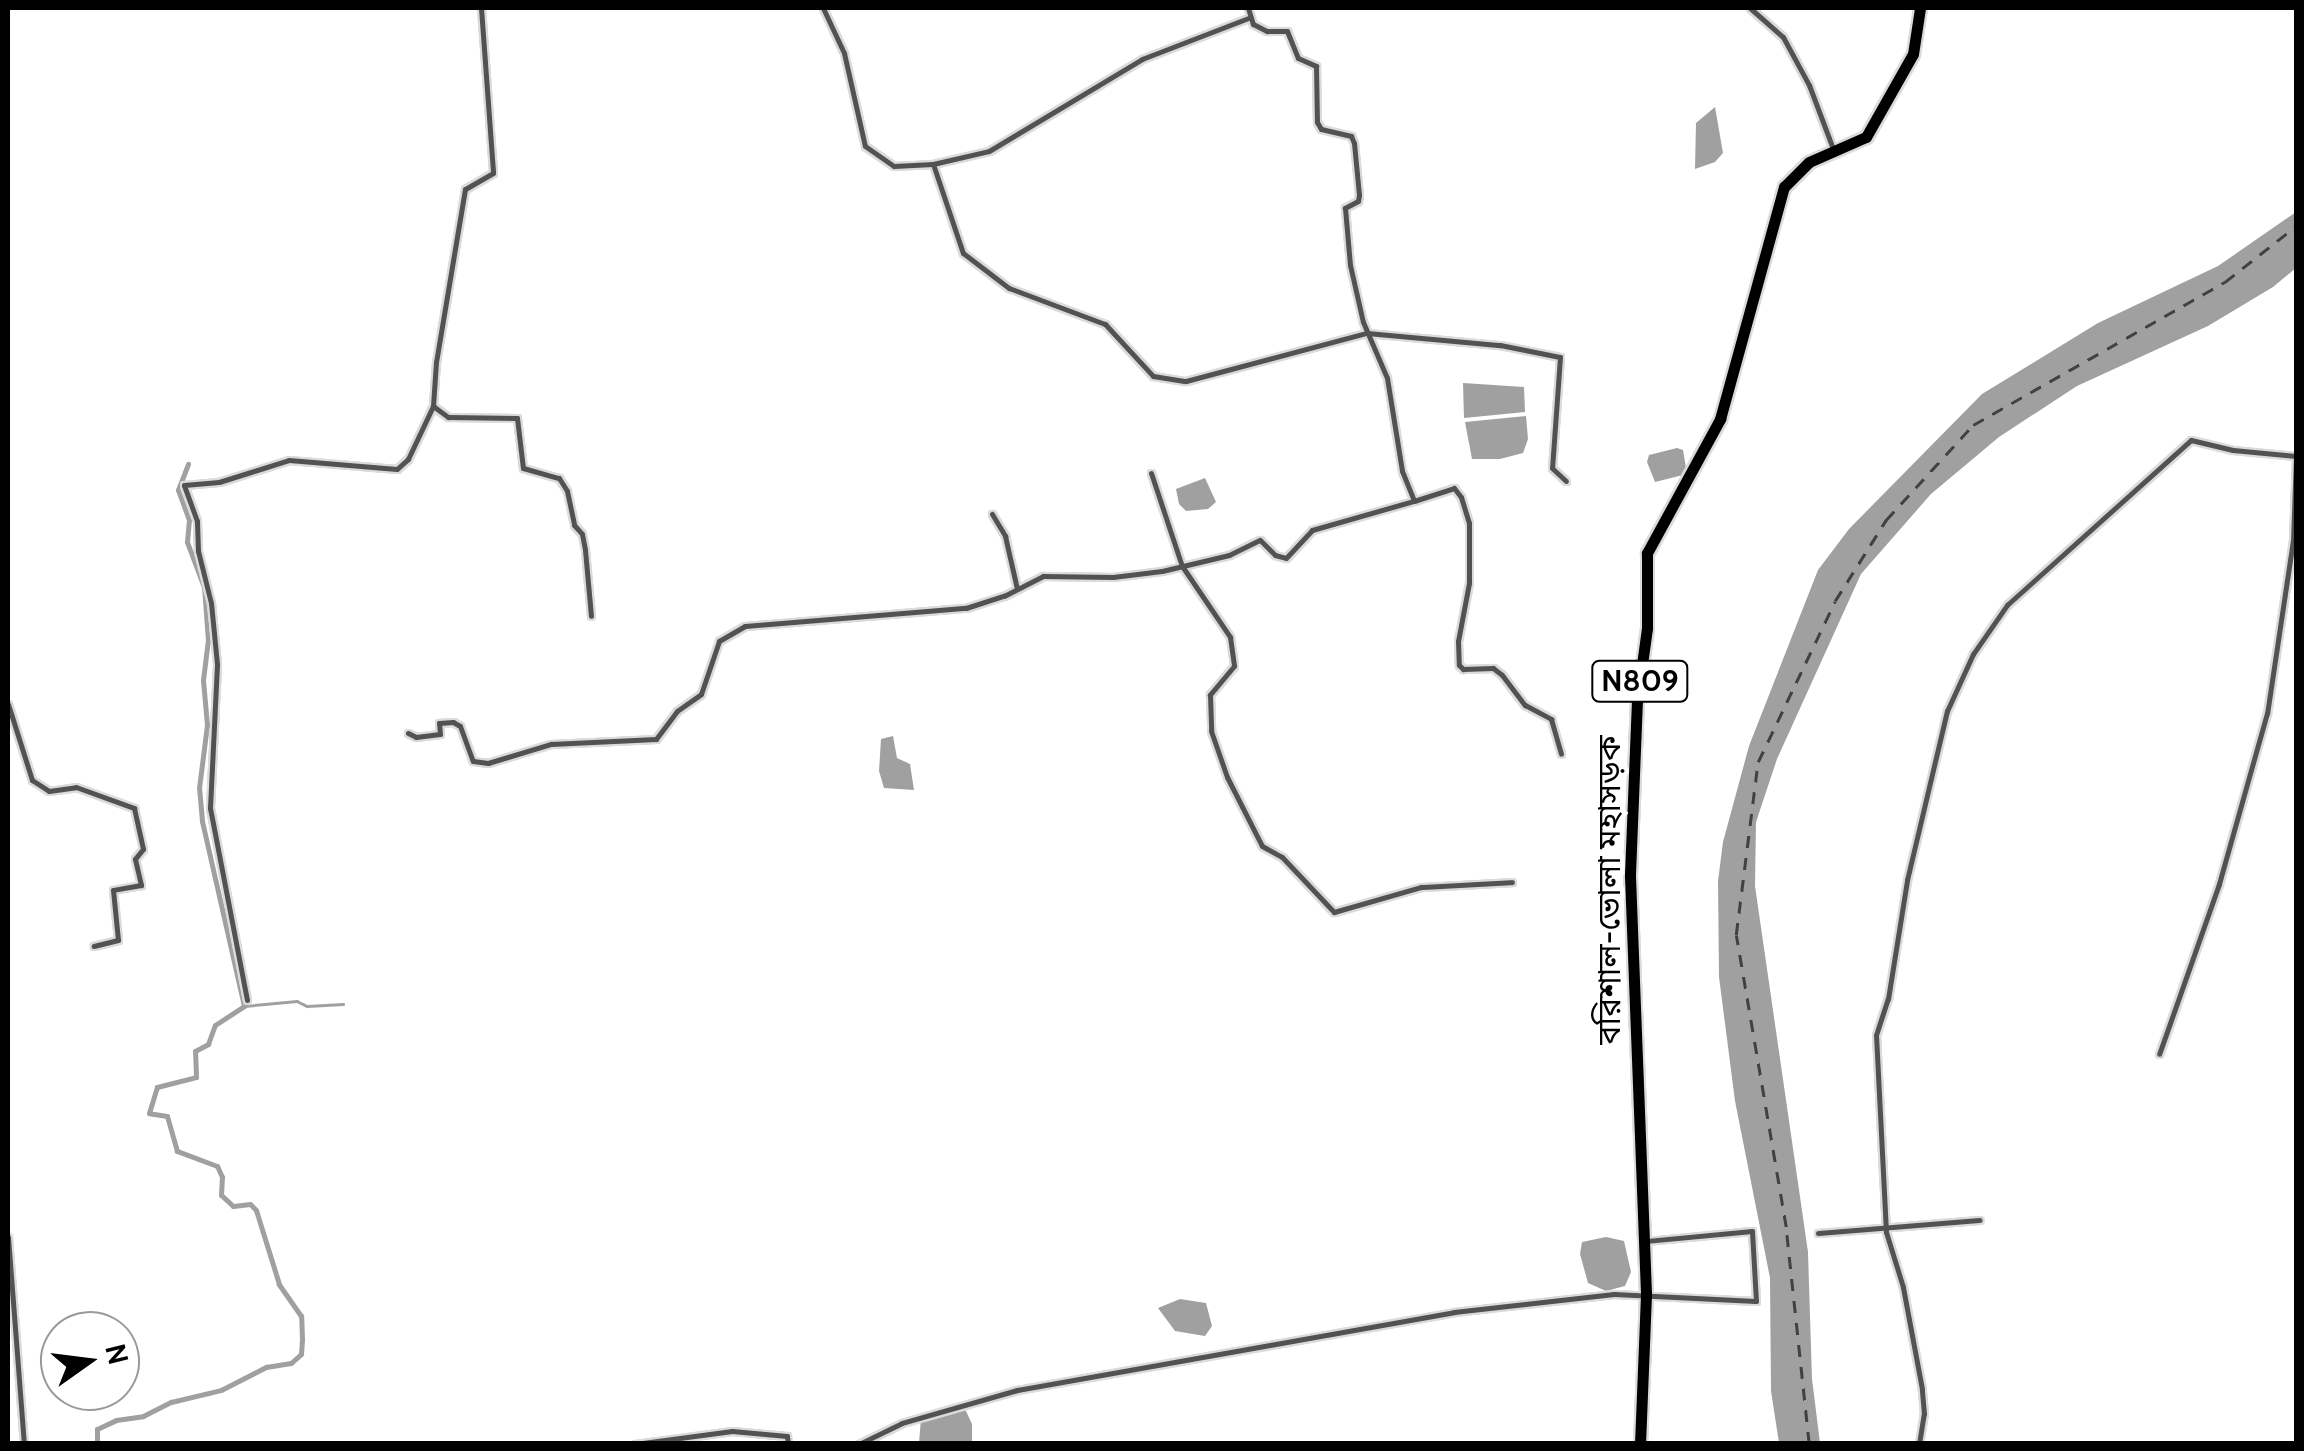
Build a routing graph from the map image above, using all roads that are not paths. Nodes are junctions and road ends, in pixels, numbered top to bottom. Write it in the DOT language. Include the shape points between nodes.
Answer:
graph roads {
  1 [pos="482,8"];
  2 [pos="823,8"];
  3 [pos="1248,8"];
  4 [pos="1750,8"];
  5 [pos="1920,8"];
  6 [pos="1248,18"];
  7 [pos="1834,152"];
  8 [pos="932,164"];
  9 [pos="1368,333"];
  10 [pos="433,406"];
  11 [pos="1151,473"];
  12 [pos="1566,481"];
  13 [pos="1414,501"];
  14 [pos="992,514"];
  15 [pos="1182,566"];
  16 [pos="1017,590"];
  17 [pos="590,616"];
  18 [pos="8,704"];
  19 [pos="408,733"];
  20 [pos="1561,754"];
  21 [pos="1512,882"];
  22 [pos="94,946"];
  23 [pos="247,1000"];
  24 [pos="2158,1054"];
  25 [pos="1980,1220"];
  26 [pos="1886,1228"];
  27 [pos="1818,1233"];
  28 [pos="8,1237"];
  29 [pos="1644,1241"];
  30 [pos="1646,1293"];
  31 [pos="24,1444"];
  32 [pos="635,1444"];
  33 [pos="788,1444"];
  34 [pos="859,1444"];
  35 [pos="1640,1444"];
  36 [pos="1920,1444"];
  1 -- 10 [label="street" via="493,174 465,189"];
  2 -- 8 [label="street" via="844,53 866,146 894,166"];
  3 -- 6 [label="street"];
  4 -- 7 [label="street" via="1783,37"];
  5 -- 7 [label="highway, বরিশাল-ভোলা মহাসড়ক / N809" via="1913,54 1876,121 1857,144"];
  6 -- 8 [label="street" via="1142,59 989,151"];
  6 -- 9 [label="street" via="1266,31 1289,34 1298,58 1318,71 1314,106 1321,129 1352,136 1358,201 1345,208 1345,216"];
  7 -- 29 [label="highway, বরিশাল-ভোলা মহাসড়ক / N809" via="1796,170 1784,187 1720,420 1647,553 1630,874"];
  8 -- 9 [label="street" via="963,254 1010,288 1105,324 1154,376 1186,381"];
  9 -- 12 [label="street" via="1560,357 1552,468"];
  9 -- 13 [label="street" via="1388,378 1394,433"];
  10 -- 17 [label="street" via="448,416 517,418 523,468 560,478 567,490 585,550"];
  10 -- 23 [label="street" via="398,469 289,460 184,486 197,521 217,664 210,808"];
  11 -- 15 [label="street"];
  13 -- 15 [label="street" via="1312,530 1286,558 1260,540"];
  13 -- 20 [label="street" via="1454,488 1461,496 1472,538 1460,665 1502,675 1524,704 1551,720"];
  14 -- 16 [label="street" via="1005,536"];
  15 -- 16 [label="street" via="1112,577 1043,576"];
  15 -- 21 [label="street" via="1230,637 1234,666 1210,694 1212,731 1262,846 1282,856 1334,912 1421,887"];
  16 -- 19 [label="street" via="966,608 744,626 719,641 701,694 656,740 551,744 488,762 473,761 453,722 440,723 440,734"];
  18 -- 22 [label="street" via="27,776 49,790 76,787 134,808 143,848 136,859 141,885 113,890 118,940"];
  24 -- 26 [label="street" via="2219,884 2267,713 2293,540 2296,456 2192,440 2007,606 1973,654 1947,711 1876,1035"];
  25 -- 26 [label="street"];
  26 -- 27 [label="street"];
  26 -- 36 [label="street" via="1924,1403"];
  28 -- 31 [label="street"];
  29 -- 30 [label="highway, বরিশাল-ভোলা মহাসড়ক / N809"];
  29 -- 30 [label="street" via="1752,1231 1756,1300"];
  30 -- 34 [label="street" via="1454,1312 1099,1373 902,1423"];
  30 -- 35 [label="highway, বরিশাল-ভোলা মহাসড়ক / N809"];
  32 -- 33 [label="street" via="732,1431 787,1436"];
}
